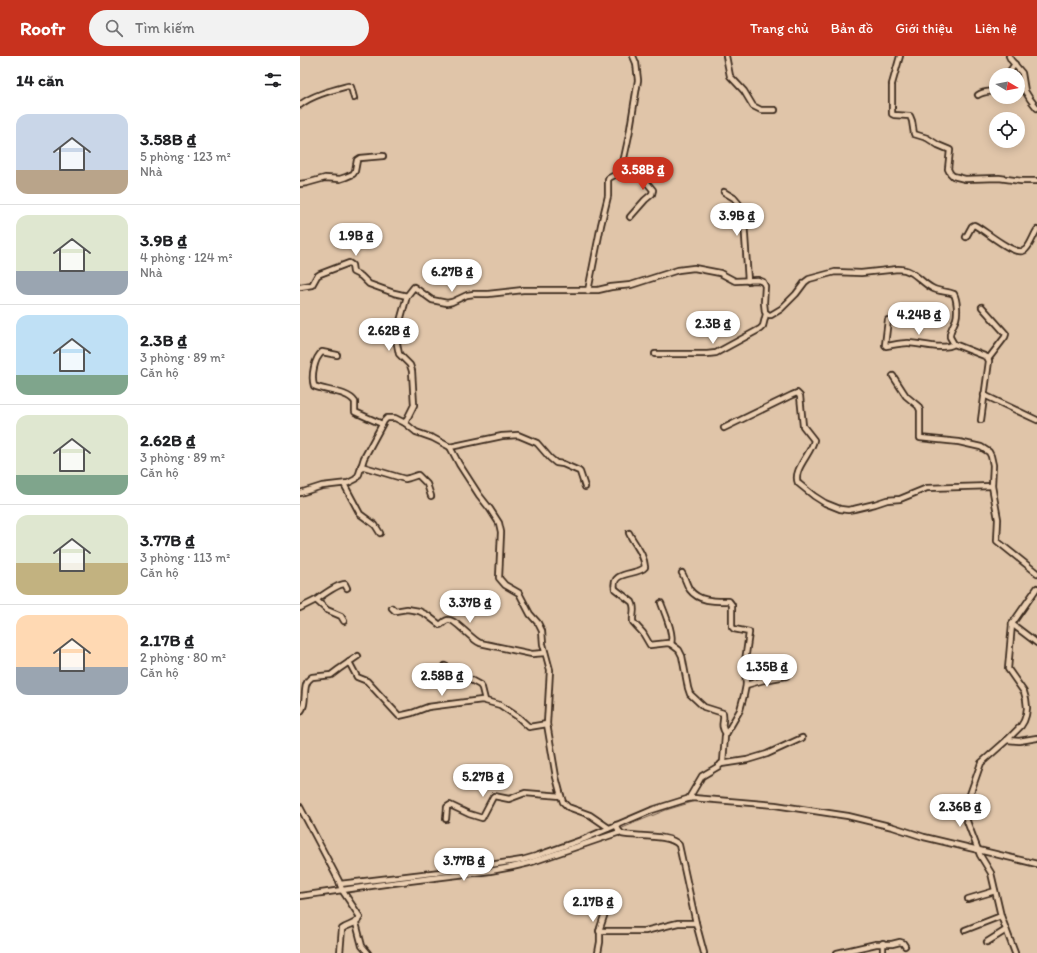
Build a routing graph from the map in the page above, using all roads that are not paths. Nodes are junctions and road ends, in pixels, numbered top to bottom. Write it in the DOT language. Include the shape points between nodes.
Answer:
graph roads {
  1 [pos="633,56"];
  2 [pos="726,56"];
  3 [pos="900,56"];
  4 [pos="1009,56"];
  5 [pos="1015,64"];
  6 [pos="1012,68"];
  7 [pos="989,91"];
  8 [pos="978,96"];
  9 [pos="354,98"];
  10 [pos="300,105"];
  11 [pos="1037,108"];
  12 [pos="776,110"];
  13 [pos="383,156"];
  14 [pos="621,172"];
  15 [pos="1037,181"];
  16 [pos="300,184"];
  17 [pos="724,192"];
  18 [pos="630,217"];
  19 [pos="1037,230"];
  20 [pos="966,237"];
  21 [pos="748,281"];
  22 [pos="300,287"];
  23 [pos="588,291"];
  24 [pos="407,296"];
  25 [pos="982,307"];
  26 [pos="766,314"];
  27 [pos="888,320"];
  28 [pos="372,331"];
  29 [pos="396,340"];
  30 [pos="954,344"];
  31 [pos="655,354"];
  32 [pos="337,355"];
  33 [pos="989,358"];
  34 [pos="893,376"];
  35 [pos="984,395"];
  36 [pos="981,420"];
  37 [pos="1037,420"];
  38 [pos="405,423"];
  39 [pos="382,424"];
  40 [pos="724,428"];
  41 [pos="450,447"];
  42 [pos="361,466"];
  43 [pos="344,484"];
  44 [pos="992,486"];
  45 [pos="585,487"];
  46 [pos="300,494"];
  47 [pos="431,496"];
  48 [pos="380,533"];
  49 [pos="629,533"];
  50 [pos="682,573"];
  51 [pos="1037,573"];
  52 [pos="347,588"];
  53 [pos="1037,588"];
  54 [pos="316,600"];
  55 [pos="661,603"];
  56 [pos="300,608"];
  57 [pos="392,608"];
  58 [pos="344,621"];
  59 [pos="1012,624"];
  60 [pos="1037,643"];
  61 [pos="671,644"];
  62 [pos="545,653"];
  63 [pos="358,656"];
  64 [pos="349,662"];
  65 [pos="445,666"];
  66 [pos="786,676"];
  67 [pos="746,685"];
  68 [pos="485,700"];
  69 [pos="300,712"];
  70 [pos="547,724"];
  71 [pos="726,734"];
  72 [pos="802,738"];
  73 [pos="1037,738"];
  74 [pos="1007,740"];
  75 [pos="721,764"];
  76 [pos="561,796"];
  77 [pos="689,798"];
  78 [pos="300,807"];
  79 [pos="446,819"];
  80 [pos="616,826"];
  81 [pos="609,828"];
  82 [pos="620,832"];
  83 [pos="979,852"];
  84 [pos="1037,864"];
  85 [pos="341,887"];
  86 [pos="995,891"];
  87 [pos="300,896"];
  88 [pos="610,896"];
  89 [pos="968,899"];
  90 [pos="1002,916"];
  91 [pos="356,923"];
  92 [pos="696,923"];
  93 [pos="965,930"];
  94 [pos="1006,930"];
  95 [pos="599,931"];
  96 [pos="987,942"];
  97 [pos="883,943"];
  98 [pos="905,946"];
  99 [pos="340,953"];
  100 [pos="368,953"];
  101 [pos="598,953"];
  102 [pos="704,953"];
  103 [pos="836,953"];
  104 [pos="883,953"];
  105 [pos="1014,953"];
  1 -- 14 [label="street" via="638,80"];
  2 -- 12 [label="street" via="730,76 753,106 761,110"];
  3 -- 15 [label="street" via="892,85 892,114 910,116 914,134 950,150 948,169 953,176 965,179"];
  4 -- 5 [label="street"];
  5 -- 6 [label="street"];
  5 -- 11 [label="street" via="1022,73 1025,91"];
  7 -- 8 [label="street"];
  9 -- 10 [label="street" via="351,87 348,86"];
  13 -- 16 [label="street" via="358,159 356,171 340,179 324,178"];
  14 -- 18 [label="street" via="638,172 654,190"];
  14 -- 23 [label="street" via="608,180 608,196"];
  17 -- 21 [label="street" via="737,201 744,221"];
  19 -- 20 [label="street" via="1027,249 1020,252 1007,247 974,225"];
  21 -- 23 [label="street" via="735,281 720,273 694,268 678,270 631,285"];
  21 -- 26 [label="street" via="761,281 765,284"];
  22 -- 24 [label="street" via="312,285 318,275 349,263 353,272 369,284"];
  23 -- 24 [label="street" via="523,290 470,294 447,303 432,300 414,287"];
  24 -- 29 [label="street"];
  25 -- 33 [label="street" via="1006,334"];
  26 -- 30 [label="street" via="771,315 780,309 809,278 835,272 862,273 903,269 933,289 955,296 956,318 950,334"];
  26 -- 31 [label="street" via="760,329 716,353"];
  27 -- 30 [label="street" via="885,346 907,343 928,346"];
  28 -- 29 [label="street" via="379,336"];
  29 -- 38 [label="street" via="399,354 410,365 412,371 414,405"];
  30 -- 33 [label="street"];
  32 -- 39 [label="street" via="322,352 319,355 313,372 314,386 352,398 355,402 355,412"];
  33 -- 35 [label="street"];
  34 -- 44 [label="street" via="906,396 920,410 920,438 959,442 986,449 991,456"];
  35 -- 36 [label="street"];
  35 -- 37 [label="street"];
  38 -- 39 [label="street" via="387,418"];
  38 -- 41 [label="street" via="416,432"];
  39 -- 42 [label="street"];
  40 -- 44 [label="street" via="792,394 799,394 803,426 814,440 796,480 814,496 840,509 854,510 900,499 927,488"];
  41 -- 45 [label="street" via="518,435 537,443 556,463 580,472"];
  41 -- 62 [label="street" via="499,523 499,578 519,593 540,627"];
  42 -- 43 [label="street" via="356,479"];
  42 -- 47 [label="street" via="405,479 418,475 427,484"];
  43 -- 46 [label="street" via="322,486"];
  43 -- 48 [label="street" via="360,514"];
  44 -- 51 [label="street" via="998,519 997,541"];
  49 -- 61 [label="street" via="640,549 645,566 642,570 620,576 615,582 616,589 632,602 633,622 650,646"];
  50 -- 67 [label="street" via="690,590 701,599 729,601 732,605 732,627 749,632 745,661"];
  52 -- 54 [label="street" via="342,584"];
  53 -- 59 [label="street"];
  54 -- 56 [label="street"];
  54 -- 58 [label="street"];
  55 -- 61 [label="street" via="669,626"];
  57 -- 62 [label="street" via="395,611 408,609 424,613 440,625 451,620 480,643 532,654"];
  59 -- 60 [label="street"];
  59 -- 74 [label="street" via="1008,667 1024,692 1027,708 1021,726"];
  61 -- 71 [label="street" via="682,656 690,694 704,707 723,713 722,726"];
  62 -- 70 [label="street" via="550,674"];
  63 -- 64 [label="street"];
  64 -- 68 [label="street" via="357,677 367,681 399,716 428,707"];
  64 -- 69 [label="street" via="331,675 308,679 304,692 304,708"];
  65 -- 68 [label="street" via="480,685"];
  66 -- 67 [label="street"];
  67 -- 71 [label="street" via="742,703"];
  68 -- 70 [label="street" via="500,705 528,727"];
  70 -- 76 [label="street"];
  71 -- 75 [label="street"];
  72 -- 75 [label="street" via="767,754"];
  73 -- 74 [label="street"];
  74 -- 83 [label="street" via="981,763 965,812 965,820"];
  75 -- 77 [label="street" via="702,776"];
  76 -- 79 [label="street" via="525,793 509,799 494,796 482,818 450,805 447,807"];
  76 -- 81 [label="street" via="568,808 590,815"];
  77 -- 80 [label="street" via="652,810"];
  77 -- 83 [label="street" via="775,805 848,816"];
  78 -- 85 [label="street"];
  80 -- 81 [label="street"];
  80 -- 82 [label="street"];
  81 -- 85 [label="street" via="520,860"];
  82 -- 85 [label="street" via="522,865 490,871"];
  82 -- 92 [label="street" via="663,838 676,843"];
  83 -- 84 [label="street"];
  83 -- 86 [label="street" via="991,873"];
  85 -- 87 [label="street"];
  85 -- 91 [label="street" via="360,915"];
  86 -- 89 [label="street"];
  86 -- 90 [label="street"];
  88 -- 95 [label="street"];
  90 -- 93 [label="street"];
  90 -- 94 [label="street"];
  91 -- 99 [label="street" via="342,929"];
  91 -- 100 [label="street" via="362,946"];
  92 -- 95 [label="street" via="678,923 645,931"];
  92 -- 102 [label="street"];
  94 -- 96 [label="street"];
  94 -- 105 [label="street"];
  95 -- 101 [label="street"];
  97 -- 98 [label="street" via="903,942"];
  97 -- 103 [label="street"];
  97 -- 104 [label="street"];
}
